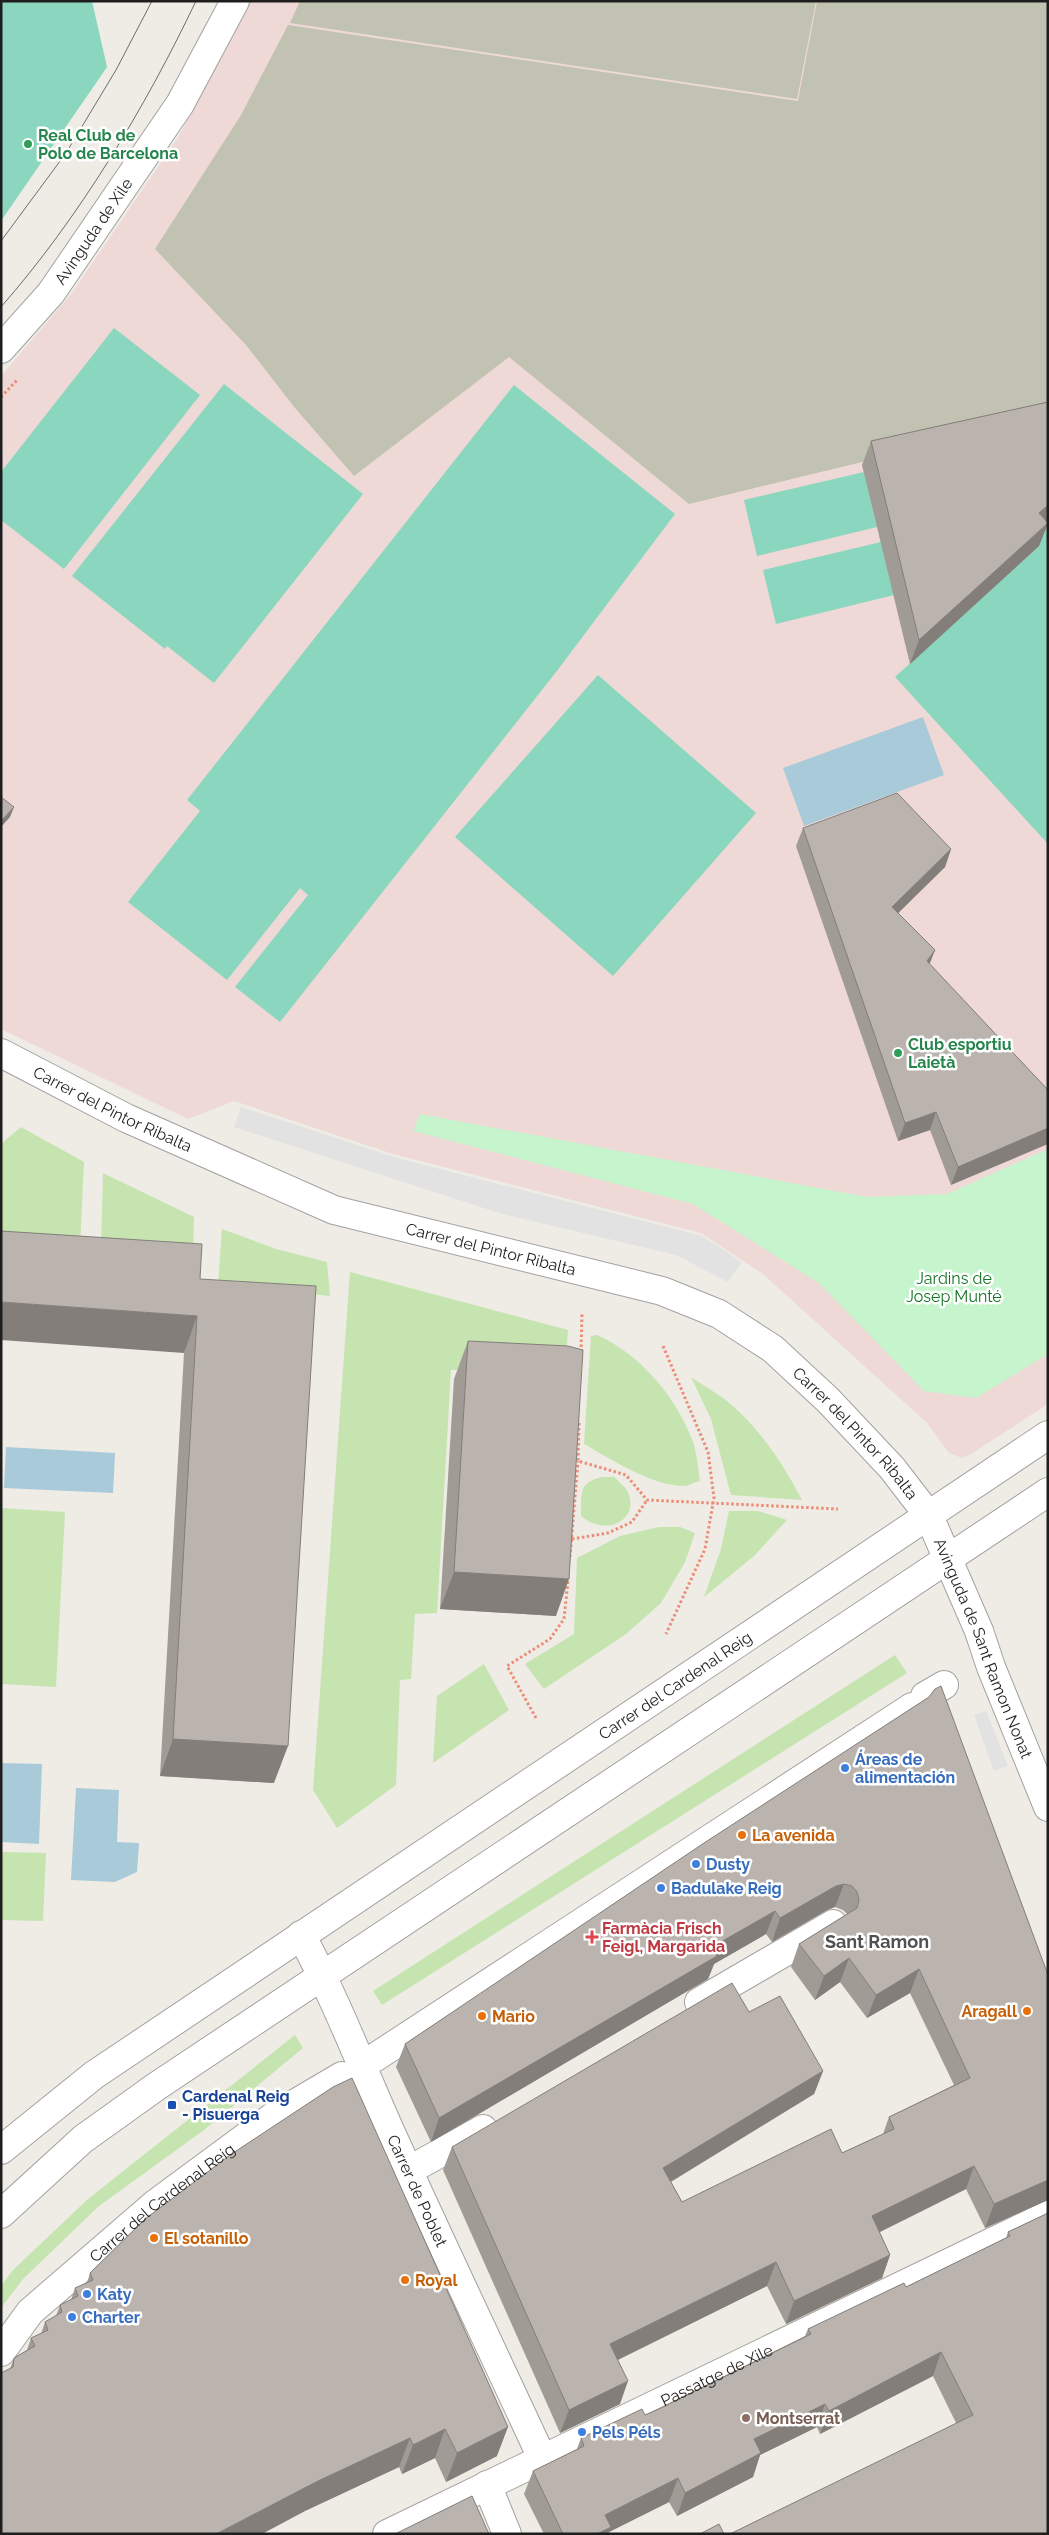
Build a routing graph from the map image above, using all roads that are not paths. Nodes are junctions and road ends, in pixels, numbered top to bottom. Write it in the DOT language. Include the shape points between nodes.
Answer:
graph roads {
  1 [pos="235,1"];
  2 [pos="1,349"];
  3 [pos="1,1053"];
  4 [pos="1048,1436"];
  5 [pos="1048,1492"];
  6 [pos="929,1516"];
  7 [pos="949,1559"];
  8 [pos="927,1696"];
  9 [pos="1048,1807"];
  10 [pos="835,1922"];
  11 [pos="301,1935"];
  12 [pos="324,1977"];
  13 [pos="681,2013"];
  14 [pos="374,2058"];
  15 [pos="342,2076"];
  16 [pos="501,2119"];
  17 [pos="1,2150"];
  18 [pos="408,2171"];
  19 [pos="1,2214"];
  20 [pos="1048,2215"];
  21 [pos="1,2352"];
  22 [pos="542,2458"];
  23 [pos="487,2485"];
  24 [pos="386,2534"];
  25 [pos="507,2534"];
  1 -- 2 [label="street, Avinguda de Xile" via="180,104 51,292"];
  3 -- 6 [label="street, Carrer del Pintor Ribalta" via="126,1118 334,1210 662,1291 719,1314 773,1349 828,1400 892,1468"];
  4 -- 6 [label="street, Carrer del Cardenal Reig"];
  5 -- 7 [label="street"];
  6 -- 7 [label="street, Avinguda de Sant Ramon Nonat"];
  6 -- 11 [label="street, Carrer del Cardenal Reig"];
  7 -- 9 [label="street, Avinguda de Sant Ramon Nonat"];
  7 -- 12 [label="street" via="876,1604"];
  8 -- 14 [label="street"];
  10 -- 13 [label="street"];
  11 -- 12 [label="street"];
  11 -- 17 [label="street, Carrer del Cardenal Reig" via="94,2075"];
  12 -- 18 [label="street, Carrer de Poblet"];
  12 -- 19 [label="street" via="158,2086 84,2139"];
  15 -- 21 [label="street, Carrer del Cardenal Reig" via="274,2116 155,2204 30,2312"];
  16 -- 18 [label="street"];
  18 -- 22 [label="street, Carrer de Poblet"];
  20 -- 22 [label="street, Passatge de Xile"];
  22 -- 23 [label="street, Passatge de Xile"];
  23 -- 24 [label="street, Passatge de Xile"];
  23 -- 25 [label="street"];
}
